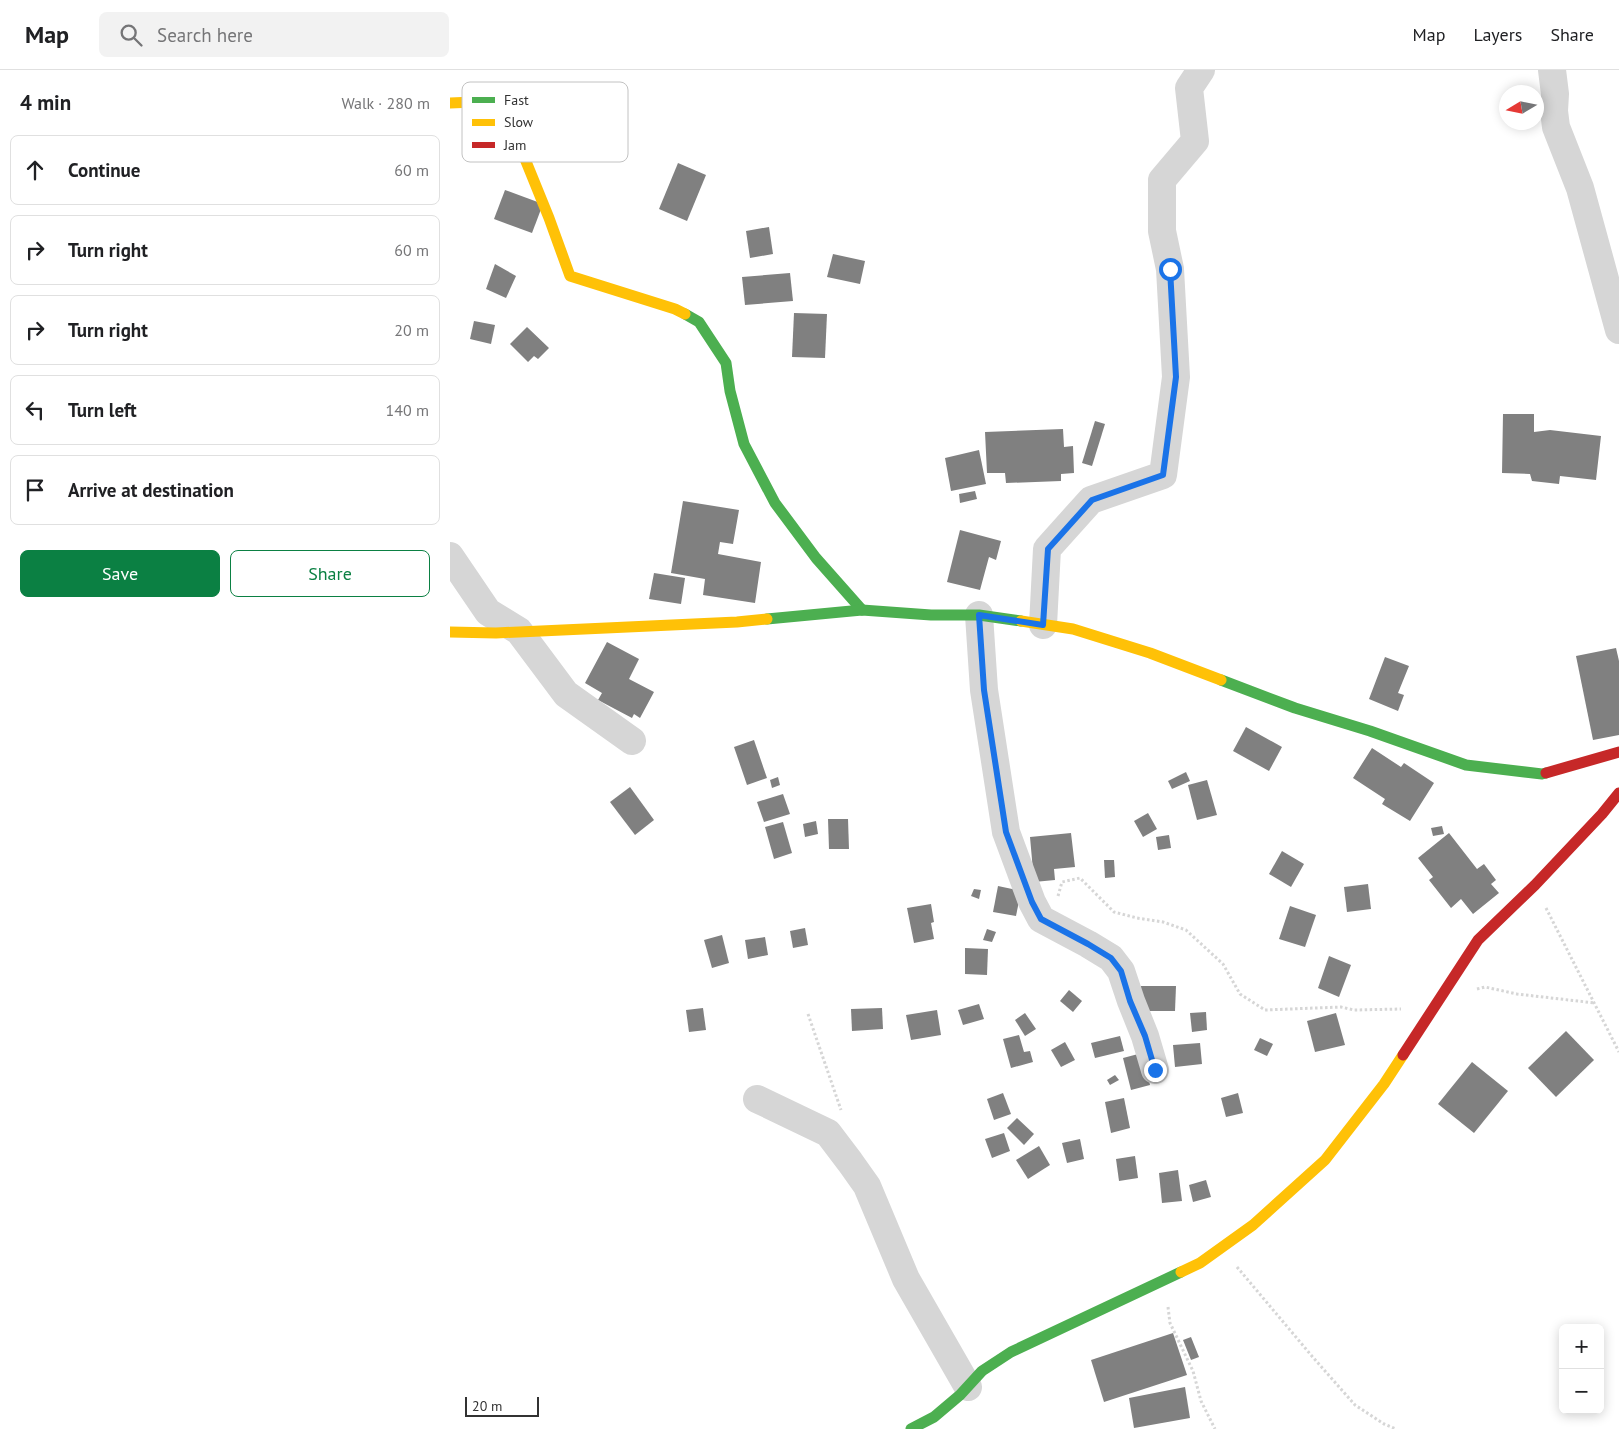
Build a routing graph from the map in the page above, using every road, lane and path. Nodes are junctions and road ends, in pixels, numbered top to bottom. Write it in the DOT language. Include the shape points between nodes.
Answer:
graph roads {
  1 [pos="1201,70"];
  2 [pos="1552,70"];
  3 [pos="526,162"];
  4 [pos="1619,330"];
  5 [pos="450,556"];
  6 [pos="862,610"];
  7 [pos="979,615"];
  8 [pos="1043,625"];
  9 [pos="450,632"];
  10 [pos="519,632"];
  11 [pos="632,741"];
  12 [pos="1619,752"];
  13 [pos="1619,793"];
  14 [pos="1535,885"];
  15 [pos="1050,924"];
  16 [pos="1476,990"];
  17 [pos="1595,1003"];
  18 [pos="1435,1004"];
  19 [pos="808,1014"];
  20 [pos="1619,1052"];
  21 [pos="1155,1070"];
  22 [pos="757,1099"];
  23 [pos="843,1116"];
  24 [pos="1221,1248"];
  25 [pos="1163,1281"];
  26 [pos="968,1386"];
  27 [pos="911,1429"];
  28 [pos="1215,1429"];
  29 [pos="1396,1429"];
  1 -- 8 [label="street" via="1189,88 1195,141 1162,180 1162,231 1170,269 1176,377 1163,475 1092,500 1048,549"];
  2 -- 4 [label="street" via="1556,127 1580,188"];
  3 -- 6 [label="street" via="570,276 676,308 699,322 726,363 744,444 775,503 816,558"];
  5 -- 10 [label="street" via="488,612"];
  6 -- 7 [label="street"];
  6 -- 10 [label="street" via="738,622"];
  7 -- 8 [label="street"];
  7 -- 15 [label="street" via="984,690 1006,832 1032,902 1041,919"];
  8 -- 12 [label="street" via="1073,629 1150,653 1295,708 1466,765 1542,774"];
  9 -- 10 [label="street"];
  10 -- 11 [label="street" via="566,694"];
  13 -- 14 [label="street"];
  14 -- 17 [label="path"];
  14 -- 18 [label="street" via="1478,940"];
  15 -- 18 [label="path" via="1062,882 1080,878 1114,912 1186,930 1223,964 1240,994 1265,1010 1341,1006 1354,1010 1392,1011"];
  15 -- 21 [label="street" via="1111,958 1121,971"];
  16 -- 17 [label="path" via="1485,987"];
  17 -- 20 [label="path"];
  18 -- 24 [label="street" via="1384,1084 1325,1160 1253,1225"];
  19 -- 23 [label="path"];
  22 -- 26 [label="street" via="828,1133 867,1186 906,1279"];
  24 -- 25 [label="street" via="1200,1263"];
  24 -- 29 [label="path" via="1355,1405"];
  25 -- 26 [label="street" via="1011,1352 982,1371"];
  25 -- 28 [label="path" via="1170,1323"];
  26 -- 27 [label="street" via="934,1417"];
}
